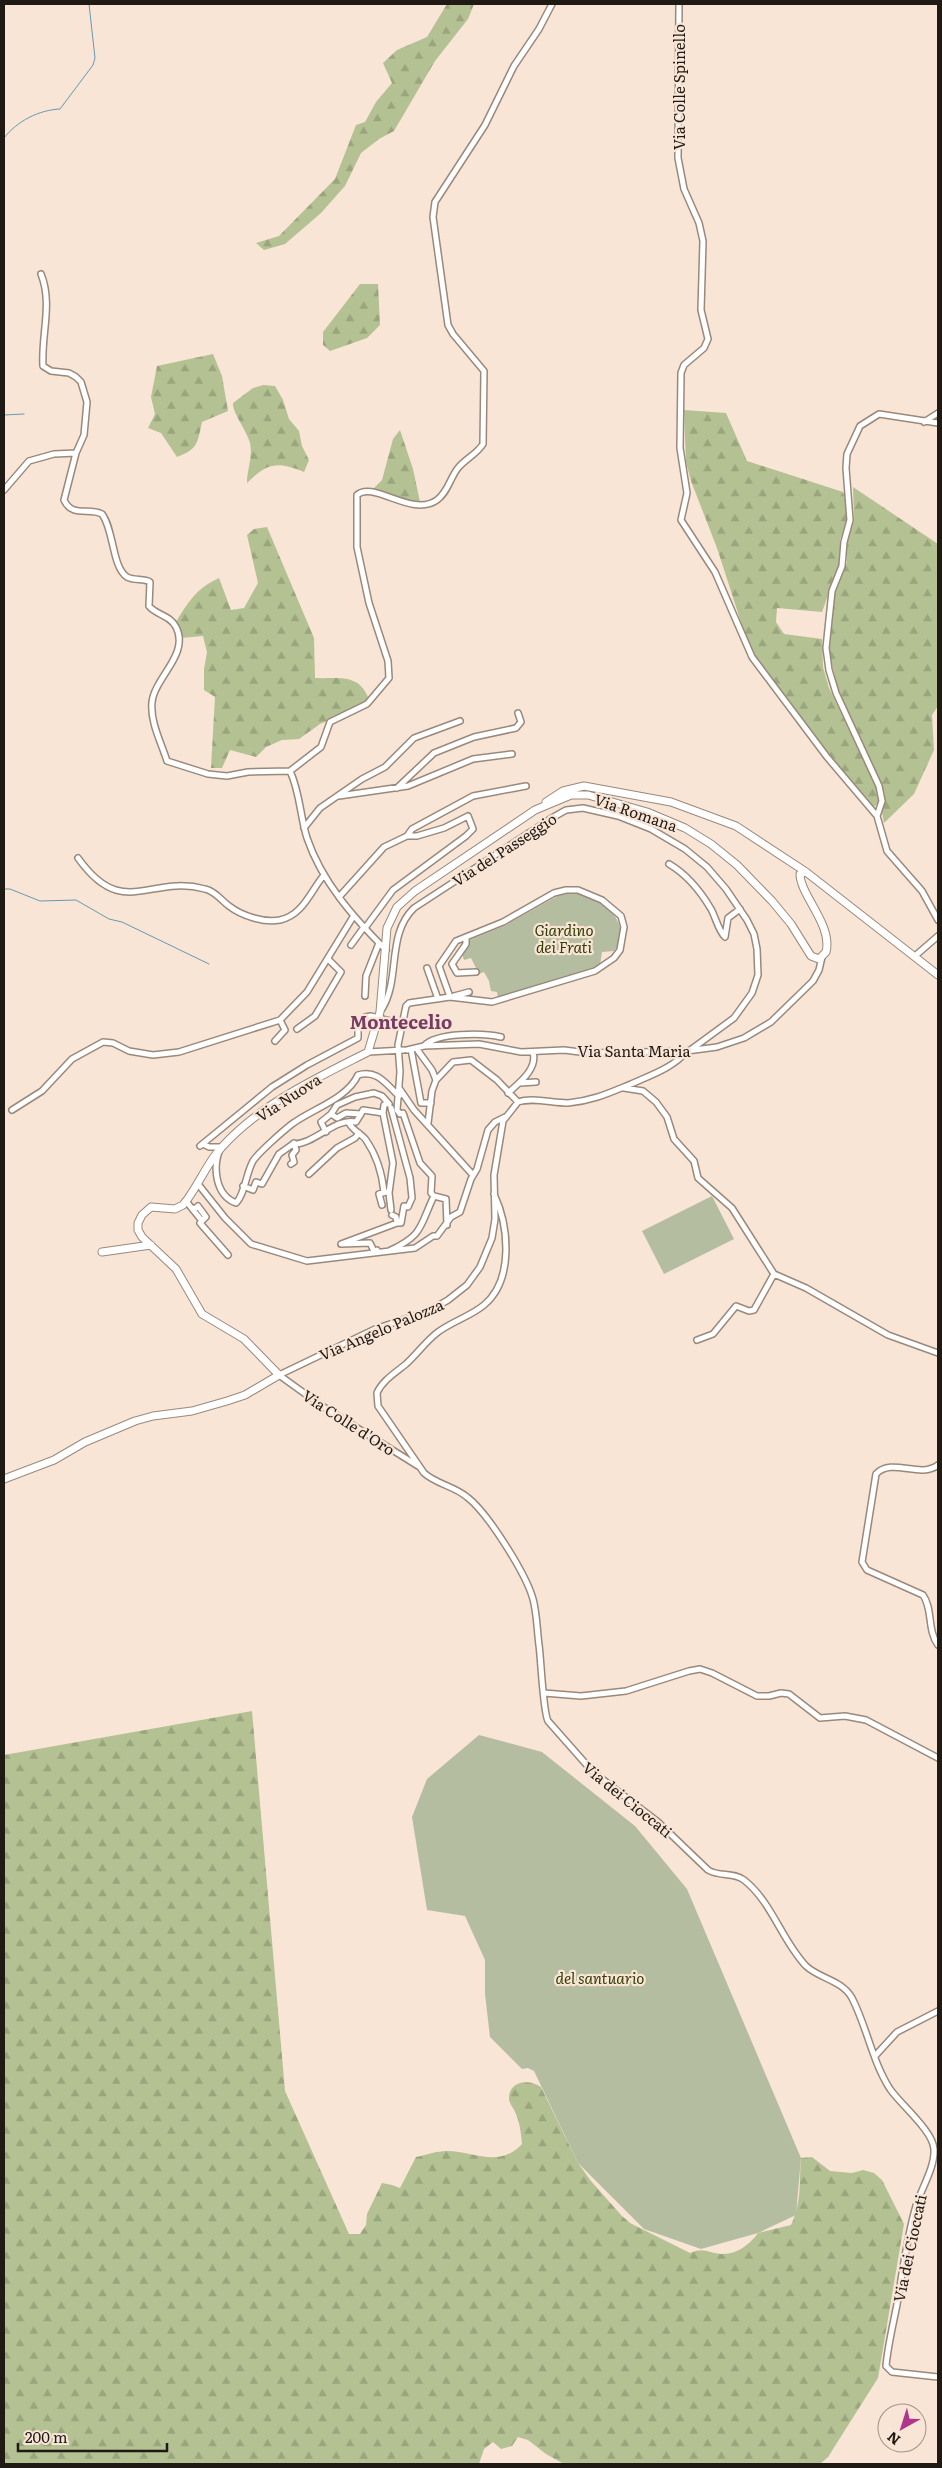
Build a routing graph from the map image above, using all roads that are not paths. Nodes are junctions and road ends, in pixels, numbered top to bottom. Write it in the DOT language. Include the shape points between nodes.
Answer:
graph roads {
  1 [pos="552,4"];
  2 [pos="679,4"];
  3 [pos="41,274"];
  4 [pos="938,413"];
  5 [pos="924,422"];
  6 [pos="938,424"];
  7 [pos="76,453"];
  8 [pos="4,490"];
  9 [pos="518,713"];
  10 [pos="460,721"];
  11 [pos="512,754"];
  12 [pos="290,771"];
  13 [pos="526,786"];
  14 [pos="396,788"];
  15 [pos="338,796"];
  16 [pos="543,806"];
  17 [pos="877,816"];
  18 [pos="304,828"];
  19 [pos="407,836"];
  20 [pos="78,858"];
  21 [pos="669,864"];
  22 [pos="809,874"];
  23 [pos="324,876"];
  24 [pos="339,898"];
  25 [pos="740,910"];
  26 [pos="353,916"];
  27 [pos="938,920"];
  28 [pos="364,928"];
  29 [pos="938,936"];
  30 [pos="466,937"];
  31 [pos="379,943"];
  32 [pos="351,945"];
  33 [pos="386,950"];
  34 [pos="915,956"];
  35 [pos="822,957"];
  36 [pos="328,958"];
  37 [pos="453,966"];
  38 [pos="427,968"];
  39 [pos="440,968"];
  40 [pos="476,972"];
  41 [pos="938,975"];
  42 [pos="469,992"];
  43 [pos="365,996"];
  44 [pos="450,997"];
  45 [pos="438,999"];
  46 [pos="379,1015"];
  47 [pos="280,1020"];
  48 [pos="402,1024"];
  49 [pos="296,1029"];
  50 [pos="501,1037"];
  51 [pos="275,1041"];
  52 [pos="424,1046"];
  53 [pos="398,1048"];
  54 [pos="410,1049"];
  55 [pos="688,1051"];
  56 [pos="368,1052"];
  57 [pos="533,1052"];
  58 [pos="436,1080"];
  59 [pos="536,1082"];
  60 [pos="520,1083"];
  61 [pos="399,1088"];
  62 [pos="624,1088"];
  63 [pos="508,1093"];
  64 [pos="399,1096"];
  65 [pos="518,1102"];
  66 [pos="421,1103"];
  67 [pos="431,1103"];
  68 [pos="392,1107"];
  69 [pos="12,1110"];
  70 [pos="414,1110"];
  71 [pos="383,1113"];
  72 [pos="332,1114"];
  73 [pos="361,1114"];
  74 [pos="505,1117"];
  75 [pos="349,1123"];
  76 [pos="428,1123"];
  77 [pos="326,1132"];
  78 [pos="359,1133"];
  79 [pos="401,1142"];
  80 [pos="294,1143"];
  81 [pos="390,1145"];
  82 [pos="221,1147"];
  83 [pos="292,1164"];
  84 [pos="309,1174"];
  85 [pos="473,1175"];
  86 [pos="198,1184"];
  87 [pos="243,1186"];
  88 [pos="386,1192"];
  89 [pos="494,1194"];
  90 [pos="434,1196"];
  91 [pos="186,1200"];
  92 [pos="382,1205"];
  93 [pos="400,1222"];
  94 [pos="447,1225"];
  95 [pos="151,1245"];
  96 [pos="386,1251"];
  97 [pos="102,1252"];
  98 [pos="228,1254"];
  99 [pos="774,1274"];
  100 [pos="697,1340"];
  101 [pos="938,1353"];
  102 [pos="279,1375"];
  103 [pos="938,1465"];
  104 [pos="420,1468"];
  105 [pos="4,1479"];
  106 [pos="938,1645"];
  107 [pos="544,1693"];
  108 [pos="938,1758"];
  109 [pos="938,2011"];
  110 [pos="875,2056"];
  111 [pos="938,2377"];
  1 -- 12 [label="street" via="514,66 485,125 439,194 434,208 447,321 451,332 484,371 483,444 457,469 442,496 431,503 411,504 370,492 357,495 357,547 369,603 388,661 389,678 367,704 330,722 321,748"];
  2 -- 17 [label="street, Via Colle Spinello" via="678,147 685,193 704,241 701,310 708,339 704,348 684,365 680,373 680,448 687,493 682,522 715,572 754,660 830,761"];
  3 -- 7 [label="street" via="47,290 42,366 76,377 81,382 87,402 84,435"];
  4 -- 5 [label="street"];
  5 -- 6 [label="street"];
  5 -- 17 [label="street" via="883,414 876,416 859,428 846,459 850,520 842,566 832,594 827,658 840,703 879,786 882,801"];
  7 -- 8 [label="street" via="37,458 24,465"];
  7 -- 12 [label="street" via="64,495 66,504 78,512 102,514 108,521 123,572 128,577 150,582 149,606 171,621 178,633 175,658 152,700 155,727 167,761 208,774 227,776"];
  9 -- 14 [label="street" via="521,722 516,728 477,736 437,752"];
  10 -- 15 [label="street" via="416,737 385,767"];
  11 -- 14 [label="street" via="473,759"];
  12 -- 18 [label="street"];
  13 -- 19 [label="street" via="473,796 412,829"];
  14 -- 15 [label="street"];
  15 -- 18 [label="street" via="320,808"];
  16 -- 22 [label="street" via="556,794 580,786 671,802 736,826"];
  16 -- 33 [label="street, Via Romana" via="403,901 389,921"];
  16 -- 35 [label="street, Via Romana" via="582,794 637,809 685,828 734,862 785,916 811,956 816,959"];
  17 -- 27 [label="street" via="887,851 922,891"];
  18 -- 23 [label="street"];
  19 -- 24 [label="street" via="384,847"];
  19 -- 28 [label="street" via="444,828 468,816 473,829 393,890"];
  20 -- 23 [label="street" via="90,875 107,887 132,894 168,886 203,888 236,910 267,920 286,918 300,909"];
  21 -- 25 [label="street" via="699,892 725,937 728,918"];
  22 -- 34 [label="street"];
  22 -- 35 [label="street" via="802,872 800,879 826,936 827,949"];
  23 -- 24 [label="street"];
  24 -- 26 [label="street"];
  25 -- 46 [label="street, Via del Passeggio" via="707,867 666,837 618,816 583,808 566,810 411,911 399,931 390,992"];
  25 -- 55 [label="street, Via del Passeggio" via="756,942 756,984 734,1018"];
  26 -- 28 [label="street"];
  26 -- 36 [label="street"];
  28 -- 31 [label="street"];
  28 -- 32 [label="street"];
  29 -- 34 [label="street"];
  30 -- 37 [label="street" via="466,944"];
  30 -- 39 [label="street" via="456,941 444,956"];
  30 -- 44 [label="street" via="566,890 578,890 602,900 621,916 624,927 620,950 596,972 504,1000 482,1002"];
  31 -- 33 [label="street"];
  31 -- 43 [label="street" via="368,969"];
  33 -- 46 [label="street, Via Romana"];
  34 -- 41 [label="street"];
  35 -- 55 [label="street, Via Santa Maria" via="814,981 768,1024 736,1042"];
  36 -- 47 [label="street" via="307,992"];
  36 -- 49 [label="street" via="340,972 315,1016"];
  37 -- 39 [label="street" via="446,970"];
  37 -- 40 [label="street" via="456,973"];
  38 -- 45 [label="street"];
  39 -- 44 [label="street"];
  42 -- 44 [label="street"];
  44 -- 45 [label="street"];
  45 -- 48 [label="street" via="409,1003"];
  46 -- 48 [label="street"];
  46 -- 56 [label="street"];
  46 -- 82 [label="street" via="365,1017 358,1028 358,1038 272,1087 202,1145"];
  47 -- 51 [label="street" via="285,1030"];
  47 -- 69 [label="street" via="179,1052 153,1055 103,1042 72,1059 42,1091"];
  48 -- 53 [label="street"];
  50 -- 52 [label="street" via="484,1034 452,1037 433,1040"];
  52 -- 54 [label="street, Via Santa Maria"];
  52 -- 57 [label="street, Via Santa Maria" via="479,1044"];
  53 -- 54 [label="street, Via Santa Maria"];
  53 -- 56 [label="street, Via Santa Maria"];
  53 -- 61 [label="street"];
  54 -- 58 [label="street" via="432,1070"];
  54 -- 66 [label="street"];
  55 -- 57 [label="street, Via Santa Maria"];
  55 -- 62 [label="street, Via del Passeggio" via="658,1072"];
  56 -- 82 [label="street, Via Nuova" via="286,1097 250,1121"];
  57 -- 60 [label="street" via="532,1064"];
  58 -- 63 [label="street" via="453,1062 471,1060"];
  58 -- 67 [label="street"];
  59 -- 60 [label="street"];
  60 -- 63 [label="street"];
  61 -- 64 [label="street"];
  61 -- 70 [label="street"];
  62 -- 65 [label="street, Via del Passeggio" via="580,1102"];
  62 -- 99 [label="street" via="644,1092 656,1102 667,1117 674,1139 694,1161 698,1178 732,1208"];
  63 -- 65 [label="street"];
  64 -- 68 [label="street"];
  64 -- 87 [label="street" via="377,1076 369,1073 358,1076 344,1092 292,1125 258,1154"];
  65 -- 74 [label="street"];
  66 -- 67 [label="street"];
  66 -- 70 [label="street"];
  67 -- 76 [label="street"];
  68 -- 71 [label="street" via="384,1105"];
  68 -- 72 [label="street" via="382,1096 374,1093 336,1105"];
  68 -- 79 [label="street"];
  68 -- 90 [label="street" via="404,1116 420,1163 432,1176"];
  70 -- 76 [label="street"];
  71 -- 73 [label="street" via="363,1110"];
  71 -- 81 [label="street"];
  72 -- 73 [label="street" via="337,1118 346,1113"];
  72 -- 77 [label="street" via="322,1122"];
  73 -- 75 [label="street" via="356,1122"];
  74 -- 85 [label="street" via="489,1128"];
  74 -- 89 [label="street, Via Angelo Palozza" via="494,1175"];
  75 -- 77 [label="street" via="336,1125"];
  75 -- 78 [label="street"];
  76 -- 85 [label="street"];
  77 -- 80 [label="street"];
  78 -- 84 [label="street"];
  78 -- 88 [label="street" via="379,1164"];
  79 -- 81 [label="street"];
  79 -- 93 [label="street" via="412,1198 408,1207 404,1206"];
  80 -- 83 [label="street" via="296,1150"];
  80 -- 87 [label="street" via="279,1154 262,1184 256,1182 253,1190"];
  81 -- 88 [label="street" via="393,1163"];
  82 -- 86 [label="street, Via Nuova"];
  82 -- 87 [label="street" via="216,1165 217,1180 224,1194 236,1203"];
  85 -- 94 [label="street" via="460,1212 451,1217"];
  86 -- 91 [label="street, Via Nuova"];
  86 -- 96 [label="street" via="225,1218 251,1244 261,1248 307,1261"];
  88 -- 92 [label="street" via="379,1194"];
  88 -- 93 [label="street" via="392,1212"];
  89 -- 102 [label="street, Via Angelo Palozza" via="495,1220 486,1256 474,1276 456,1294 428,1311 375,1330"];
  89 -- 104 [label="street, Via dei Cioccati" via="501,1212 506,1248 496,1292 480,1308 435,1335 381,1385 377,1394 377,1404 383,1415"];
  90 -- 94 [label="street" via="446,1200"];
  90 -- 96 [label="street" via="418,1233 408,1242"];
  91 -- 95 [label="street" via="175,1209 151,1207 142,1215 138,1230"];
  91 -- 98 [label="street" via="202,1221 200,1223"];
  93 -- 96 [label="street" via="341,1244 370,1243 374,1251"];
  94 -- 96 [label="street" via="419,1247"];
  95 -- 97 [label="street"];
  95 -- 102 [label="street" via="176,1269 202,1314 244,1339"];
  99 -- 100 [label="street" via="754,1310 736,1306 713,1334"];
  99 -- 101 [label="street" via="806,1288 888,1335"];
  102 -- 104 [label="street, Via Colle d'Oro"];
  102 -- 105 [label="street" via="227,1402 135,1421 85,1442 54,1460"];
  103 -- 106 [label="street" via="929,1470 889,1468 877,1473 862,1562 867,1570 923,1595 932,1634"];
  104 -- 107 [label="street, Via dei Cioccati" via="432,1480 461,1492 472,1502 523,1576 534,1605"];
  107 -- 108 [label="street" via="581,1696 622,1691 702,1670 754,1695 790,1694 821,1719 845,1716 868,1720"];
  107 -- 110 [label="street, Via dei Cioccati" via="546,1719 600,1779 658,1822 708,1870 745,1881 805,1964 849,1993"];
  109 -- 110 [label="street" via="897,2032"];
  110 -- 111 [label="street, Via dei Cioccati" via="889,2088 929,2135 934,2151 912,2220 886,2366 892,2372"];
}
